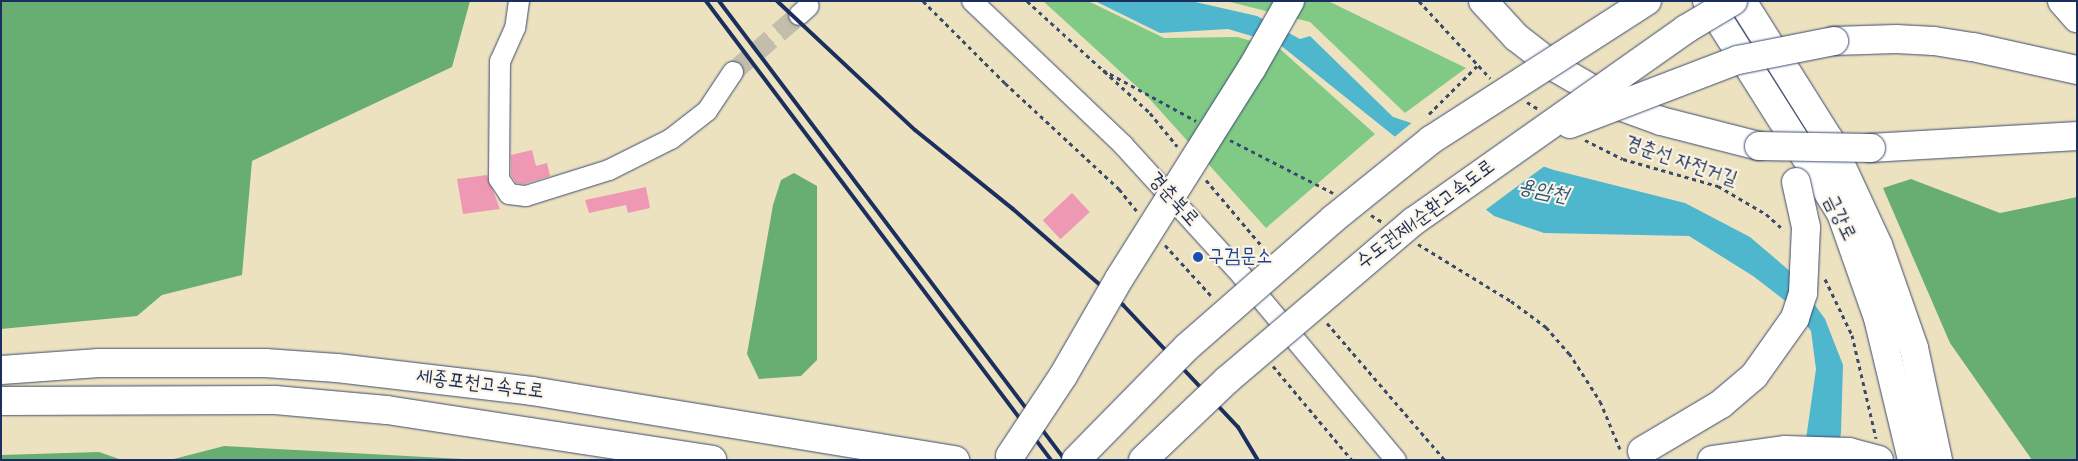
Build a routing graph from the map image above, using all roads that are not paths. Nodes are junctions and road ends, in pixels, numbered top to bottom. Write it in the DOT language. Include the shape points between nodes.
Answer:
graph roads {
  1 [pos="518,1"];
  2 [pos="972,1"];
  3 [pos="1290,1"];
  4 [pos="1483,1"];
  5 [pos="1646,1"];
  6 [pos="1707,1"];
  7 [pos="1733,1"];
  8 [pos="1742,1"];
  9 [pos="1764,1"];
  10 [pos="2062,1"];
  11 [pos="2077,18"];
  12 [pos="2077,70"];
  13 [pos="733,72"];
  14 [pos="1753,75"];
  15 [pos="2077,136"];
  16 [pos="1829,139"];
  17 [pos="1527,142"];
  18 [pos="1,370"];
  19 [pos="1,401"];
  20 [pos="1878,450"];
  21 [pos="1635,455"];
  22 [pos="1009,458"];
  23 [pos="712,460"];
  24 [pos="955,460"];
  25 [pos="1076,460"];
  26 [pos="1143,460"];
  27 [pos="1396,460"];
  28 [pos="1712,460"];
  29 [pos="1912,460"];
  30 [pos="1938,460"];
  1 -- 13 [label="street" via="515,28 500,61 499,179 509,194 526,196 609,170 671,139 707,110"];
  2 -- 27 [label="street, 경춘북로" via="1123,145 1242,276"];
  3 -- 22 [label="highway, bridge" via="1063,376"];
  4 -- 15 [label="highway, bridge" via="1516,37 1556,68 1623,107 1661,121 1759,146 1871,148"];
  5 -- 25 [label="highway, bridge" via="1431,140 1333,219 1188,347"];
  6 -- 14 [label="highway, 금강로"];
  7 -- 17 [label="highway, 수도권제1순환고속도로, bridge" via="1686,29"];
  8 -- 16 [label="highway, 금강로"];
  9 -- 16 [label="highway" via="1810,80"];
  10 -- 11 [label="highway"];
  12 -- 17 [label="highway, bridge" via="1982,48 1934,41 1834,41 1738,60"];
  14 -- 21 [label="highway, bridge" via="1796,182 1806,236 1803,293 1796,318 1754,376 1721,404"];
  14 -- 29 [label="highway, 금강로" via="1840,213 1878,318"];
  16 -- 30 [label="highway, 금강로" via="1894,288 1914,348"];
  17 -- 26 [label="highway, 수도권제1순환고속도로, bridge" via="1428,210 1363,262 1227,380"];
  18 -- 24 [label="highway, 세종포천고속도로" via="99,363 265,363 337,368 532,391"];
  19 -- 23 [label="highway, 세종포천고속도로" via="303,403 489,424"];
  20 -- 28 [label="highway, bridge" via="1785,450"];
}
